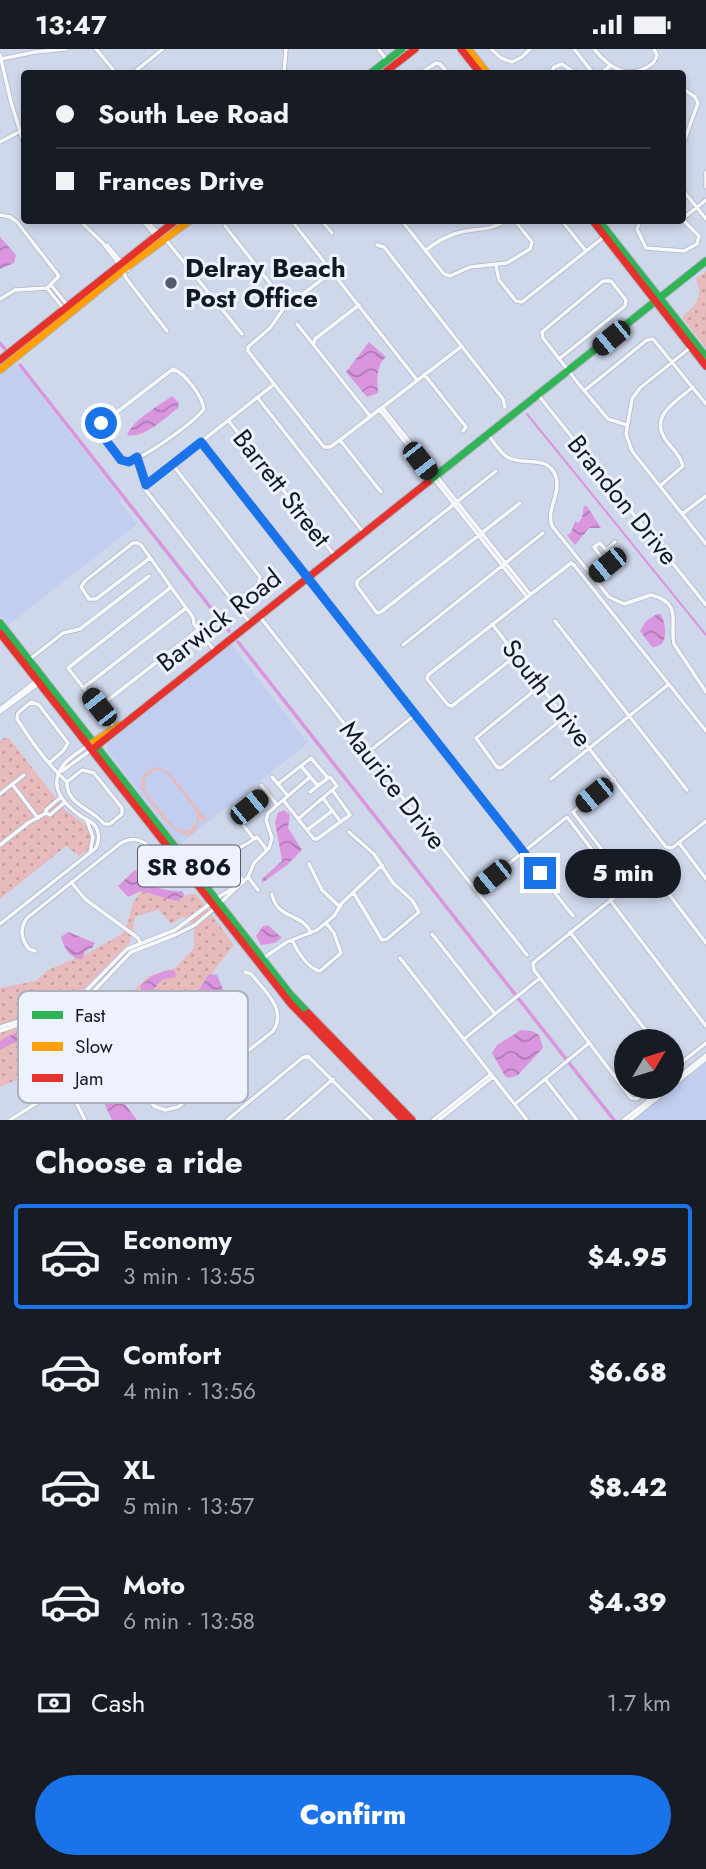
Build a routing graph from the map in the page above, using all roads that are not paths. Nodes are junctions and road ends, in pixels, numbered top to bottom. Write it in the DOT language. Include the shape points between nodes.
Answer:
graph roads {
  1 [pos="66,49"];
  2 [pos="96,49"];
  3 [pos="163,49"];
  4 [pos="286,49"];
  5 [pos="378,49"];
  6 [pos="402,49"];
  7 [pos="415,49"];
  8 [pos="461,49"];
  9 [pos="468,49"];
  10 [pos="491,49"];
  11 [pos="530,49"];
  12 [pos="574,49"];
  13 [pos="594,49"];
  14 [pos="654,49"];
  15 [pos="1,57"];
  16 [pos="387,61"];
  17 [pos="611,65"];
  18 [pos="114,70"];
  19 [pos="137,70"];
  20 [pos="284,70"];
  21 [pos="375,70"];
  22 [pos="388,70"];
  23 [pos="425,70"];
  24 [pos="445,70"];
  25 [pos="478,70"];
  26 [pos="485,70"];
  27 [pos="553,70"];
  28 [pos="571,70"];
  29 [pos="591,70"];
  30 [pos="605,70"];
  31 [pos="622,70"];
  32 [pos="640,70"];
  33 [pos="686,91"];
  34 [pos="19,132"];
  35 [pos="686,136"];
  36 [pos="21,137"];
  37 [pos="0,142"];
  38 [pos="706,172"];
  39 [pos="706,187"];
  40 [pos="686,194"];
  41 [pos="706,200"];
  42 [pos="697,207"];
  43 [pos="0,215"];
  44 [pos="686,216"];
  45 [pos="706,219"];
  46 [pos="686,223"];
  47 [pos="84,224"];
  48 [pos="149,224"];
  49 [pos="172,224"];
  50 [pos="183,224"];
  51 [pos="294,224"];
  52 [pos="325,224"];
  53 [pos="405,224"];
  54 [pos="499,224"];
  55 [pos="517,224"];
  56 [pos="564,224"];
  57 [pos="595,224"];
  58 [pos="601,224"];
  59 [pos="639,224"];
  60 [pos="225,226"];
  61 [pos="332,233"];
  62 [pos="159,236"];
  63 [pos="604,236"];
  64 [pos="377,245"];
  65 [pos="426,250"];
  66 [pos="586,251"];
  67 [pos="706,261"];
  68 [pos="496,266"];
  69 [pos="124,267"];
  70 [pos="332,272"];
  71 [pos="49,286"];
  72 [pos="0,299"];
  73 [pos="658,300"];
  74 [pos="359,305"];
  75 [pos="288,306"];
  76 [pos="68,310"];
  77 [pos="297,324"];
  78 [pos="167,331"];
  79 [pos="242,334"];
  80 [pos="314,343"];
  81 [pos="462,346"];
  82 [pos="691,347"];
  83 [pos="706,358"];
  84 [pos="559,359"];
  85 [pos="0,360"];
  86 [pos="673,362"];
  87 [pos="706,366"];
  88 [pos="0,370"];
  89 [pos="569,372"];
  90 [pos="424,374"];
  91 [pos="417,380"];
  92 [pos="273,385"];
  93 [pos="693,387"];
  94 [pos="584,391"];
  95 [pos="540,396"];
  96 [pos="257,397"];
  97 [pos="706,404"];
  98 [pos="505,407"];
  99 [pos="381,408"];
  100 [pos="370,416"];
  101 [pos="228,420"];
  102 [pos="627,425"];
  103 [pos="463,431"];
  104 [pos="489,436"];
  105 [pos="340,440"];
  106 [pos="201,442"];
  107 [pos="137,457"];
  108 [pos="172,464"];
  109 [pos="496,471"];
  110 [pos="435,478"];
  111 [pos="146,485"];
  112 [pos="660,486"];
  113 [pos="381,492"];
  114 [pos="706,496"];
  115 [pos="455,503"];
  116 [pos="520,503"];
  117 [pos="682,514"];
  118 [pos="365,533"];
  119 [pos="543,533"];
  120 [pos="480,534"];
  121 [pos="615,542"];
  122 [pos="706,544"];
  123 [pos="606,550"];
  124 [pos="335,556"];
  125 [pos="150,558"];
  126 [pos="504,565"];
  127 [pos="607,565"];
  128 [pos="149,576"];
  129 [pos="592,577"];
  130 [pos="307,578"];
  131 [pos="170,588"];
  132 [pos="529,595"];
  133 [pos="234,603"];
  134 [pos="706,605"];
  135 [pos="186,608"];
  136 [pos="259,615"];
  137 [pos="555,621"];
  138 [pos="250,623"];
  139 [pos="0,624"];
  140 [pos="492,624"];
  141 [pos="198,630"];
  142 [pos="0,633"];
  143 [pos="403,645"];
  144 [pos="215,650"];
  145 [pos="517,655"];
  146 [pos="27,662"];
  147 [pos="37,682"];
  148 [pos="669,684"];
  149 [pos="541,685"];
  150 [pos="83,688"];
  151 [pos="706,692"];
  152 [pos="99,707"];
  153 [pos="0,711"];
  154 [pos="415,715"];
  155 [pos="566,716"];
  156 [pos="630,716"];
  157 [pos="117,726"];
  158 [pos="706,731"];
  159 [pos="92,746"];
  160 [pos="590,747"];
  161 [pos="368,753"];
  162 [pos="292,762"];
  163 [pos="49,764"];
  164 [pos="299,767"];
  165 [pos="59,773"];
  166 [pos="24,775"];
  167 [pos="272,776"];
  168 [pos="310,777"];
  169 [pos="328,778"];
  170 [pos="551,779"];
  171 [pos="614,779"];
  172 [pos="67,782"];
  173 [pos="12,784"];
  174 [pos="278,784"];
  175 [pos="261,785"];
  176 [pos="317,786"];
  177 [pos="687,790"];
  178 [pos="333,791"];
  179 [pos="267,792"];
  180 [pos="310,792"];
  181 [pos="0,793"];
  182 [pos="288,796"];
  183 [pos="61,797"];
  184 [pos="323,799"];
  185 [pos="243,800"];
  186 [pos="284,801"];
  187 [pos="65,802"];
  188 [pos="52,805"];
  189 [pos="277,805"];
  190 [pos="249,807"];
  191 [pos="55,810"];
  192 [pos="332,811"];
  193 [pos="46,813"];
  194 [pos="237,817"];
  195 [pos="38,818"];
  196 [pos="298,819"];
  197 [pos="340,821"];
  198 [pos="706,821"];
  199 [pos="230,822"];
  200 [pos="307,830"];
  201 [pos="349,832"];
  202 [pos="254,839"];
  203 [pos="678,843"];
  204 [pos="0,845"];
  205 [pos="267,850"];
  206 [pos="523,852"];
  207 [pos="160,860"];
  208 [pos="309,864"];
  209 [pos="382,865"];
  210 [pos="248,877"];
  211 [pos="706,879"];
  212 [pos="615,880"];
  213 [pos="71,882"];
  214 [pos="242,883"];
  215 [pos="629,885"];
  216 [pos="258,890"];
  217 [pos="476,890"];
  218 [pos="353,892"];
  219 [pos="272,894"];
  220 [pos="610,900"];
  221 [pos="215,904"];
  222 [pos="340,907"];
  223 [pos="573,916"];
  224 [pos="326,923"];
  225 [pos="0,924"];
  226 [pos="570,932"];
  227 [pos="311,933"];
  228 [pos="432,934"];
  229 [pos="292,940"];
  230 [pos="706,943"];
  231 [pos="141,945"];
  232 [pos="35,951"];
  233 [pos="527,955"];
  234 [pos="400,958"];
  235 [pos="260,960"];
  236 [pos="245,972"];
  237 [pos="540,978"];
  238 [pos="86,991"];
  239 [pos="495,1014"];
  240 [pos="18,1023"];
  241 [pos="706,1026"];
  242 [pos="0,1029"];
  243 [pos="645,1029"];
  244 [pos="464,1039"];
  245 [pos="589,1043"];
  246 [pos="706,1043"];
  247 [pos="248,1051"];
  248 [pos="706,1057"];
  249 [pos="684,1060"];
  250 [pos="354,1066"];
  251 [pos="684,1074"];
  252 [pos="492,1075"];
  253 [pos="614,1076"];
  254 [pos="332,1079"];
  255 [pos="545,1079"];
  256 [pos="652,1099"];
  257 [pos="654,1099"];
  258 [pos="36,1103"];
  259 [pos="77,1103"];
  260 [pos="151,1103"];
  261 [pos="183,1103"];
  262 [pos="248,1103"];
  263 [pos="248,1103"];
  264 [pos="514,1104"];
  265 [pos="370,1119"];
  266 [pos="10,1120"];
  267 [pos="85,1120"];
  268 [pos="227,1120"];
  269 [pos="286,1120"];
  270 [pos="403,1120"];
  271 [pos="412,1120"];
  272 [pos="433,1120"];
  273 [pos="439,1120"];
  274 [pos="527,1120"];
  275 [pos="577,1120"];
  276 [pos="624,1120"];
  277 [pos="629,1120"];
  1 -- 15 [label="street"];
  2 -- 18 [label="street"];
  3 -- 19 [label="street"];
  4 -- 20 [label="street"];
  5 -- 16 [label="street"];
  6 -- 16 [label="main road"];
  7 -- 22 [label="main road"];
  8 -- 25 [label="main road"];
  9 -- 26 [label="main road"];
  10 -- 11 [label="street" via="510,62"];
  12 -- 29 [label="street"];
  13 -- 17 [label="street"];
  14 -- 32 [label="street" via="656,61"];
  15 -- 34 [label="street"];
  16 -- 21 [label="main road"];
  17 -- 30 [label="street"];
  17 -- 31 [label="street"];
  23 -- 24 [label="street" via="434,64"];
  27 -- 28 [label="street" via="562,64"];
  33 -- 35 [label="street" via="698,103"];
  34 -- 36 [label="street"];
  34 -- 37 [label="street"];
  38 -- 39 [label="street"];
  40 -- 42 [label="street"];
  41 -- 42 [label="street"];
  42 -- 44 [label="street"];
  42 -- 45 [label="street"];
  43 -- 71 [label="street" via="17,222 58,273"];
  46 -- 59 [label="street" via="699,236 697,244 686,250 646,248"];
  47 -- 69 [label="street"];
  48 -- 62 [label="street"];
  49 -- 62 [label="main road"];
  50 -- 62 [label="main road"];
  51 -- 70 [label="street"];
  52 -- 61 [label="street"];
  53 -- 65 [label="street"];
  54 -- 65 [label="street" via="449,236"];
  55 -- 68 [label="street" via="532,246 513,261"];
  56 -- 66 [label="street"];
  57 -- 63 [label="main road"];
  58 -- 73 [label="main road"];
  60 -- 75 [label="street"];
  62 -- 69 [label="main road"];
  62 -- 79 [label="street"];
  63 -- 66 [label="street"];
  63 -- 73 [label="main road"];
  64 -- 81 [label="street" via="384,247"];
  65 -- 68 [label="street" via="448,276 470,267"];
  66 -- 68 [label="street" via="520,302 499,280"];
  67 -- 73 [label="main road, Barwick Road"];
  69 -- 76 [label="main road"];
  69 -- 78 [label="street" via="126,278"];
  70 -- 74 [label="street"];
  70 -- 75 [label="street"];
  71 -- 72 [label="street" via="15,290"];
  71 -- 76 [label="street"];
  73 -- 82 [label="main road"];
  73 -- 83 [label="main road"];
  73 -- 89 [label="main road, Barwick Road"];
  74 -- 80 [label="street"];
  74 -- 91 [label="street"];
  75 -- 92 [label="street" via="248,347"];
  76 -- 85 [label="main road"];
  76 -- 88 [label="main road"];
  77 -- 80 [label="street"];
  80 -- 100 [label="street"];
  81 -- 90 [label="street"];
  81 -- 98 [label="street"];
  82 -- 86 [label="street"];
  82 -- 87 [label="main road"];
  84 -- 84 [label="street" via="625,306 613,282 607,280 543,331"];
  84 -- 89 [label="street"];
  86 -- 93 [label="street"];
  86 -- 94 [label="street" via="648,340"];
  86 -- 102 [label="street" via="634,395"];
  89 -- 94 [label="street"];
  89 -- 95 [label="main road, Barwick Road"];
  90 -- 91 [label="street"];
  90 -- 103 [label="street" via="466,426"];
  91 -- 99 [label="street"];
  92 -- 96 [label="street"];
  92 -- 105 [label="street" via="326,447"];
  93 -- 97 [label="street"];
  93 -- 112 [label="street" via="661,418 663,436 683,466"];
  94 -- 102 [label="street" via="608,419"];
  95 -- 104 [label="main road, Barwick Road"];
  95 -- 134 [label="street, Brandon Drive"];
  96 -- 101 [label="street"];
  96 -- 118 [label="street"];
  99 -- 100 [label="street"];
  99 -- 110 [label="street"];
  100 -- 105 [label="street"];
  101 -- 106 [label="street"];
  101 -- 124 [label="street, Barrett Street"];
  102 -- 112 [label="street" via="630,447"];
  104 -- 110 [label="main road, Barwick Road"];
  104 -- 129 [label="street" via="511,459 538,461 551,469 557,485 551,523"];
  105 -- 113 [label="street"];
  106 -- 108 [label="street"];
  106 -- 130 [label="street"];
  107 -- 107 [label="street" via="163,444 204,407 174,369 100,425 99,431 123,461"];
  107 -- 111 [label="street"];
  108 -- 111 [label="street"];
  108 -- 133 [label="street" via="260,579"];
  109 -- 115 [label="street"];
  110 -- 115 [label="street"];
  110 -- 118 [label="main road, Barwick Road"];
  111 -- 133 [label="street"];
  112 -- 117 [label="street"];
  114 -- 117 [label="street"];
  115 -- 120 [label="street"];
  115 -- 120 [label="street" via="356,583 377,613"];
  116 -- 120 [label="street"];
  117 -- 122 [label="street"];
  118 -- 124 [label="main road, Barwick Road"];
  119 -- 126 [label="street"];
  120 -- 126 [label="street"];
  121 -- 123 [label="street"];
  123 -- 127 [label="street" via="613,560"];
  123 -- 127 [label="street" via="600,543 594,547"];
  124 -- 130 [label="main road, Barwick Road"];
  125 -- 125 [label="street" via="141,545 133,543 85,581 82,591 96,599"];
  125 -- 131 [label="street"];
  126 -- 132 [label="street"];
  126 -- 143 [label="street"];
  127 -- 129 [label="street"];
  128 -- 146 [label="street" via="80,629 64,633"];
  129 -- 151 [label="street" via="621,604 651,595 665,602 674,616 674,643"];
  130 -- 136 [label="main road, Barwick Road"];
  130 -- 154 [label="street"];
  131 -- 135 [label="street"];
  131 -- 150 [label="street" via="68,668"];
  132 -- 140 [label="street"];
  132 -- 148 [label="street" via="570,563"];
  133 -- 138 [label="street"];
  135 -- 141 [label="street"];
  135 -- 150 [label="street"];
  136 -- 138 [label="main road, Barwick Road"];
  136 -- 161 [label="street, Maurice Drive"];
  137 -- 156 [label="street"];
  138 -- 144 [label="main road, Barwick Road"];
  139 -- 146 [label="main road, SR 806"];
  140 -- 145 [label="street, South Drive"];
  140 -- 145 [label="street" via="427,679 452,706"];
  141 -- 144 [label="street"];
  141 -- 152 [label="street"];
  142 -- 146 [label="main road"];
  144 -- 157 [label="main road, Barwick Road"];
  145 -- 149 [label="street, South Drive"];
  146 -- 147 [label="main road, SR 806"];
  146 -- 159 [label="main road, SR 806"];
  147 -- 153 [label="street"];
  147 -- 159 [label="main road, SR 806"];
  148 -- 156 [label="street"];
  148 -- 158 [label="street"];
  149 -- 155 [label="street, South Drive"];
  149 -- 155 [label="street" via="476,738 497,767"];
  150 -- 152 [label="street"];
  152 -- 157 [label="street"];
  154 -- 161 [label="street"];
  154 -- 206 [label="street"];
  155 -- 160 [label="street, South Drive"];
  156 -- 160 [label="street"];
  156 -- 177 [label="street"];
  157 -- 159 [label="main road, Barwick Road"];
  159 -- 165 [label="street"];
  159 -- 221 [label="main road, SR 806"];
  160 -- 170 [label="street"];
  160 -- 171 [label="street, South Drive"];
  161 -- 217 [label="street, Maurice Drive"];
  162 -- 164 [label="street"];
  163 -- 163 [label="street" via="17,719 31,702 40,705 68,743"];
  163 -- 165 [label="street"];
  164 -- 168 [label="street"];
  164 -- 169 [label="street" via="311,758"];
  164 -- 174 [label="street"];
  165 -- 172 [label="street"];
  165 -- 183 [label="street" via="56,787"];
  166 -- 173 [label="street"];
  167 -- 174 [label="street"];
  168 -- 176 [label="street"];
  168 -- 182 [label="street"];
  169 -- 176 [label="street"];
  169 -- 178 [label="street" via="337,786"];
  171 -- 203 [label="street, South Drive" via="666,847"];
  171 -- 215 [label="street" via="573,812"];
  172 -- 172 [label="street" via="73,799 104,824 122,814 94,773 82,770"];
  173 -- 181 [label="street"];
  173 -- 195 [label="street"];
  174 -- 182 [label="street"];
  175 -- 179 [label="street"];
  176 -- 180 [label="street"];
  178 -- 184 [label="street"];
  178 -- 197 [label="street" via="350,815"];
  179 -- 189 [label="street"];
  179 -- 190 [label="street"];
  182 -- 186 [label="street"];
  183 -- 187 [label="street"];
  183 -- 188 [label="street"];
  184 -- 192 [label="street"];
  184 -- 196 [label="street"];
  185 -- 190 [label="street"];
  186 -- 189 [label="street"];
  186 -- 196 [label="street"];
  187 -- 191 [label="street"];
  187 -- 225 [label="street" via="87,821 93,837 89,855"];
  188 -- 191 [label="street"];
  188 -- 193 [label="street"];
  189 -- 205 [label="street" via="267,816 272,838"];
  190 -- 194 [label="street"];
  191 -- 193 [label="street"];
  192 -- 197 [label="street"];
  192 -- 200 [label="street"];
  193 -- 195 [label="street"];
  194 -- 199 [label="street"];
  194 -- 202 [label="street"];
  195 -- 204 [label="street"];
  196 -- 200 [label="street"];
  197 -- 200 [label="street" via="317,839"];
  198 -- 203 [label="street"];
  201 -- 209 [label="street"];
  202 -- 205 [label="street"];
  202 -- 214 [label="street" via="225,858"];
  203 -- 211 [label="street, South Drive"];
  205 -- 210 [label="street"];
  206 -- 212 [label="street" via="567,817"];
  206 -- 217 [label="street"];
  206 -- 223 [label="street"];
  207 -- 213 [label="street" via="146,843 129,839"];
  208 -- 222 [label="street" via="322,890"];
  209 -- 218 [label="street"];
  209 -- 218 [label="street" via="395,886 419,909 417,916 387,939 380,939"];
  210 -- 214 [label="street"];
  210 -- 216 [label="street"];
  213 -- 231 [label="street"];
  213 -- 232 [label="street" via="24,922 23,940"];
  214 -- 221 [label="street"];
  215 -- 220 [label="street"];
  215 -- 230 [label="street" via="650,871"];
  217 -- 233 [label="street, Maurice Drive"];
  218 -- 222 [label="street"];
  219 -- 227 [label="street" via="283,913 302,921"];
  220 -- 226 [label="street"];
  220 -- 241 [label="street"];
  221 -- 231 [label="street" via="195,925"];
  221 -- 235 [label="main road, SR 806"];
  222 -- 224 [label="street"];
  224 -- 227 [label="street"];
  224 -- 229 [label="street" via="341,951 320,971 313,969"];
  226 -- 237 [label="street" via="534,960"];
  226 -- 243 [label="street"];
  227 -- 229 [label="street"];
  228 -- 239 [label="street"];
  229 -- 235 [label="street"];
  231 -- 238 [label="street" via="122,953"];
  234 -- 244 [label="street"];
  235 -- 250 [label="main road, SR 806"];
  236 -- 247 [label="street" via="275,1006 278,1021 273,1031"];
  237 -- 239 [label="street"];
  237 -- 245 [label="street"];
  239 -- 244 [label="street"];
  240 -- 242 [label="street"];
  244 -- 252 [label="street"];
  245 -- 253 [label="street"];
  245 -- 255 [label="street"];
  246 -- 249 [label="street"];
  248 -- 251 [label="street"];
  250 -- 270 [label="main road, SR 806"];
  250 -- 271 [label="main road, SR 806"];
  252 -- 264 [label="street"];
  252 -- 272 [label="street"];
  252 -- 273 [label="street"];
  254 -- 262 [label="street" via="310,1056 302,1058"];
  254 -- 265 [label="street"];
  254 -- 269 [label="street"];
  255 -- 264 [label="street"];
  255 -- 275 [label="street"];
  256 -- 276 [label="street"];
  257 -- 277 [label="street"];
  258 -- 266 [label="street"];
  259 -- 267 [label="street"];
  260 -- 261 [label="street" via="167,1110"];
  263 -- 268 [label="street"];
  264 -- 274 [label="street"];
}
